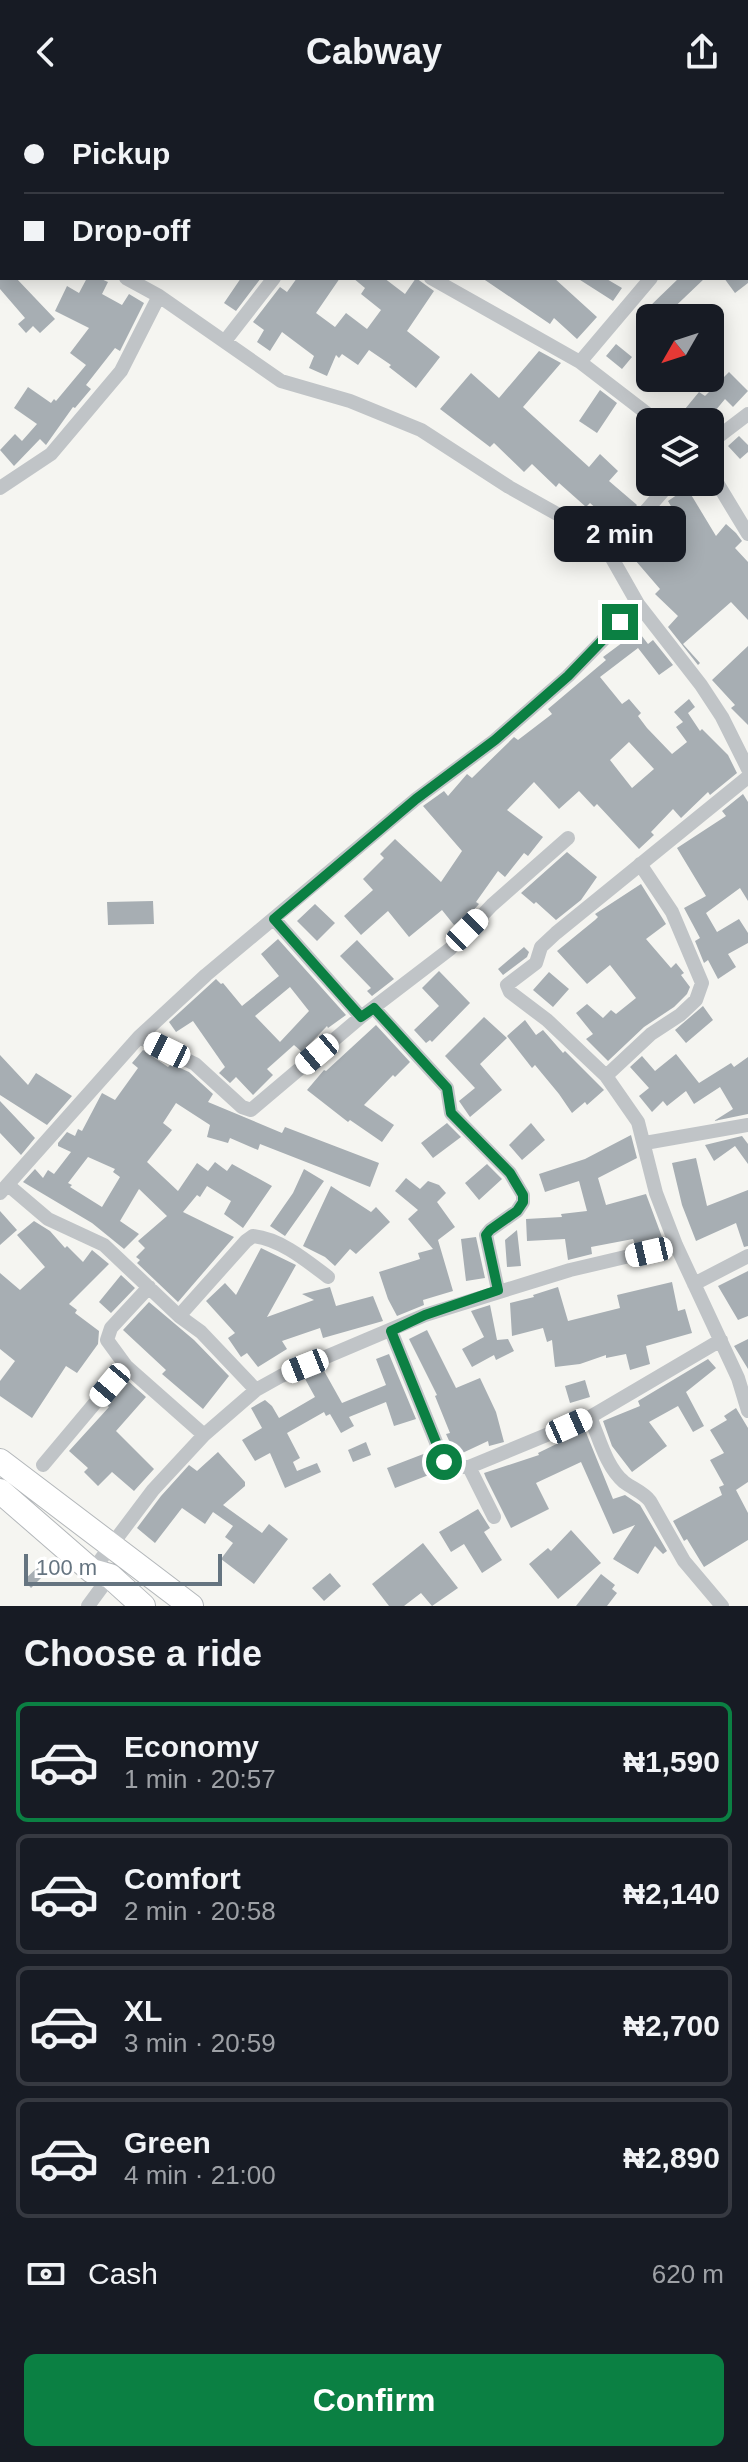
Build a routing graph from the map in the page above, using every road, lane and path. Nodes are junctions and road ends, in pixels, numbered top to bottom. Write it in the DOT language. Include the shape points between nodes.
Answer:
graph roads {
  1 [pos="130,280"];
  2 [pos="272,280"];
  3 [pos="435,280"];
  4 [pos="649,280"];
  5 [pos="159,296"];
  6 [pos="225,341"];
  7 [pos="580,362"];
  8 [pos="640,408"];
  9 [pos="748,414"];
  10 [pos="724,432"];
  11 [pos="0,487"];
  12 [pos="724,494"];
  13 [pos="659,496"];
  14 [pos="748,534"];
  15 [pos="609,553"];
  16 [pos="638,604"];
  17 [pos="743,742"];
  18 [pos="748,769"];
  19 [pos="748,777"];
  20 [pos="568,838"];
  21 [pos="640,864"];
  22 [pos="274,919"];
  23 [pos="374,1008"];
  24 [pos="361,1017"];
  25 [pos="139,1037"];
  26 [pos="606,1076"];
  27 [pos="748,1125"];
  28 [pos="645,1143"];
  29 [pos="4,1189"];
  30 [pos="676,1245"];
  31 [pos="748,1256"];
  32 [pos="328,1277"];
  33 [pos="694,1284"];
  34 [pos="149,1287"];
  35 [pos="498,1290"];
  36 [pos="179,1316"];
  37 [pos="391,1331"];
  38 [pos="721,1340"];
  39 [pos="126,1366"];
  40 [pos="256,1390"];
  41 [pos="748,1411"];
  42 [pos="590,1417"];
  43 [pos="204,1435"];
  44 [pos="0,1461"];
  45 [pos="43,1465"];
  46 [pos="469,1467"];
  47 [pos="0,1491"];
  48 [pos="494,1517"];
  49 [pos="111,1546"];
  50 [pos="101,1574"];
  51 [pos="88,1606"];
  52 [pos="143,1606"];
  53 [pos="191,1606"];
  54 [pos="722,1606"];
  1 -- 5 [label="street"];
  2 -- 6 [label="street"];
  3 -- 7 [label="street"];
  4 -- 7 [label="street"];
  5 -- 6 [label="street"];
  5 -- 11 [label="street" via="121,371 51,454"];
  6 -- 15 [label="street" via="281,381 421,430 566,519"];
  7 -- 8 [label="street"];
  9 -- 10 [label="street"];
  12 -- 14 [label="street"];
  13 -- 15 [label="street"];
  15 -- 16 [label="street"];
  16 -- 17 [label="street"];
  16 -- 22 [label="street" via="506,731"];
  17 -- 18 [label="street"];
  19 -- 21 [label="street"];
  20 -- 23 [label="street" via="450,949"];
  21 -- 26 [label="street" via="672,912 702,983 696,1000"];
  21 -- 26 [label="street" via="556,933 541,947 536,963 507,985"];
  22 -- 24 [label="street"];
  22 -- 25 [label="street"];
  23 -- 24 [label="street"];
  23 -- 35 [label="street" via="447,1088 451,1113 510,1173 523,1195 517,1211 486,1235"];
  24 -- 25 [label="street" via="251,1110 195,1064"];
  25 -- 29 [label="street"];
  26 -- 28 [label="street" via="638,1122"];
  27 -- 28 [label="street"];
  28 -- 30 [label="street" via="656,1193"];
  29 -- 34 [label="street" via="48,1219 104,1245"];
  30 -- 33 [label="street"];
  30 -- 35 [label="street"];
  31 -- 33 [label="street"];
  32 -- 36 [label="street" via="304,1259 253,1236"];
  33 -- 38 [label="street"];
  34 -- 36 [label="street"];
  34 -- 39 [label="street" via="107,1336"];
  35 -- 37 [label="street"];
  36 -- 40 [label="street"];
  37 -- 40 [label="street"];
  37 -- 46 [label="street" via="444,1462"];
  38 -- 41 [label="street"];
  38 -- 42 [label="street"];
  39 -- 43 [label="street"];
  39 -- 45 [label="street"];
  40 -- 43 [label="street"];
  42 -- 46 [label="street"];
  42 -- 54 [label="street" via="614,1472 645,1494 684,1561"];
  43 -- 49 [label="street"];
  44 -- 49 [label="main road"];
  46 -- 48 [label="street"];
  47 -- 50 [label="main road"];
  49 -- 50 [label="street"];
  49 -- 53 [label="main road"];
  50 -- 51 [label="street"];
  50 -- 52 [label="main road"];
}
